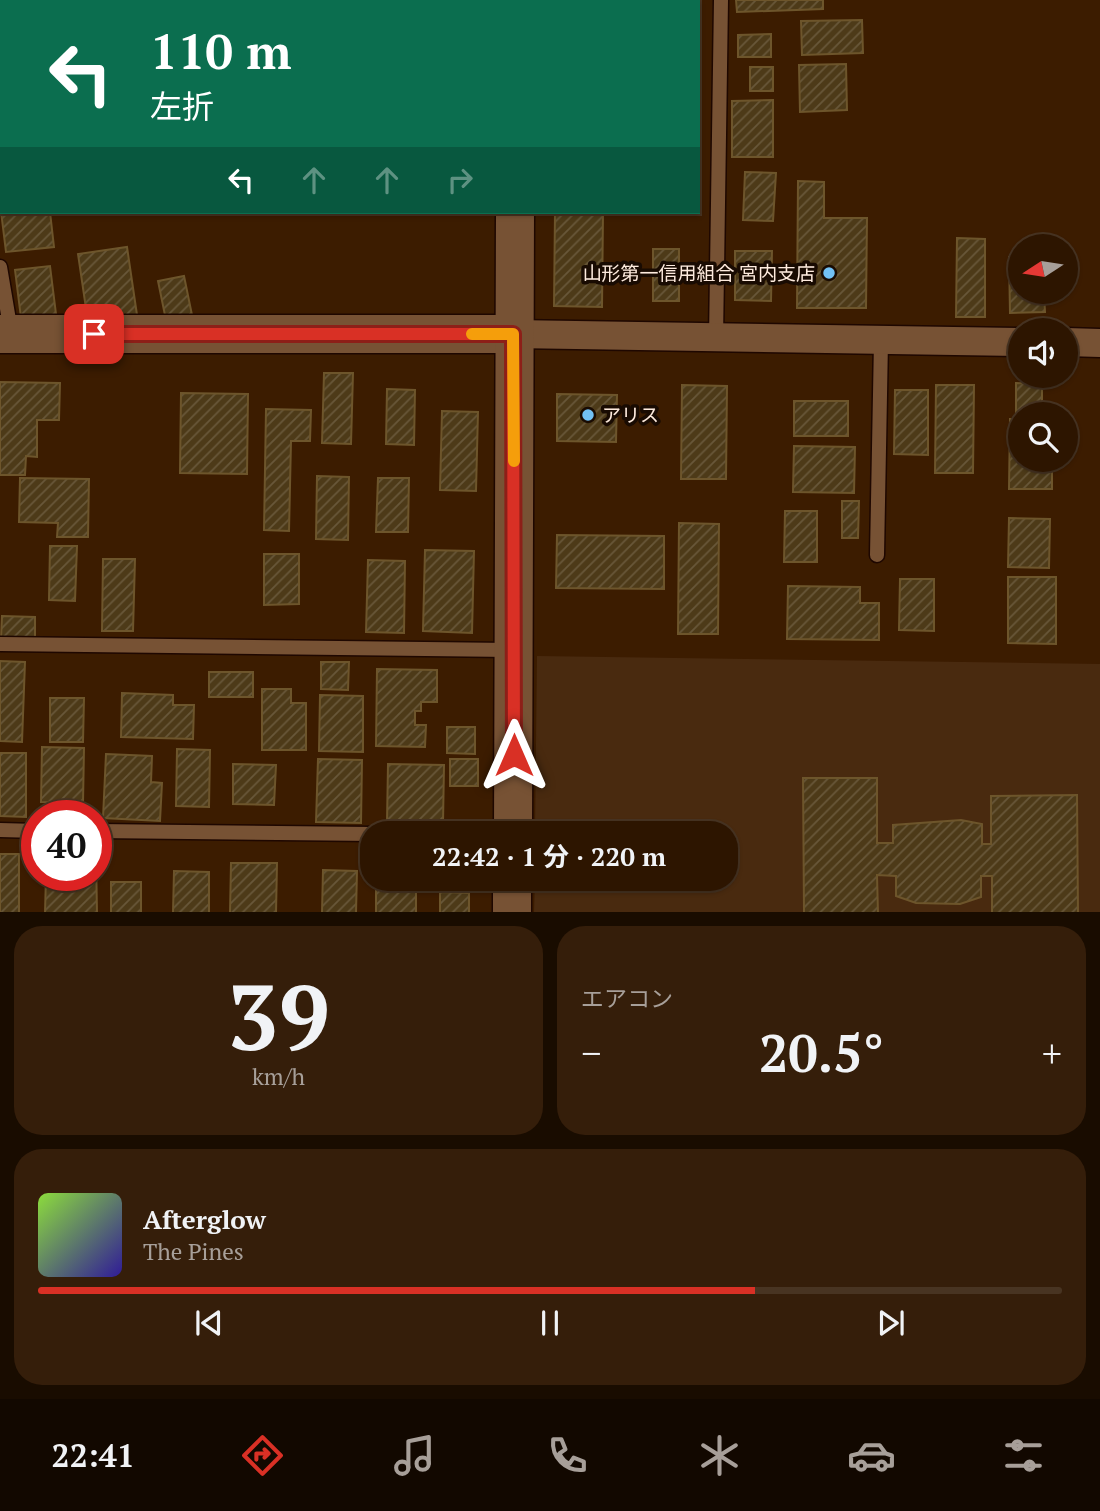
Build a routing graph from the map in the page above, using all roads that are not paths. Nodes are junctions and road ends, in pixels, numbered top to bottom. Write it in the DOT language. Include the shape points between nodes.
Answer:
graph roads {
  1 [pos="720,0"];
  2 [pos="515,214"];
  3 [pos="0,267"];
  4 [pos="5,334"];
  5 [pos="513,334"];
  6 [pos="716,339"];
  7 [pos="881,341"];
  8 [pos="1008,342"];
  9 [pos="1078,342"];
  10 [pos="1100,343"];
  11 [pos="877,555"];
  12 [pos="0,644"];
  13 [pos="514,650"];
  14 [pos="513,821"];
  15 [pos="0,830"];
  16 [pos="21,831"];
  17 [pos="112,831"];
  18 [pos="360,834"];
  19 [pos="512,891"];
  20 [pos="512,912"];
  1 -- 6 [label="lane"];
  2 -- 5 [label="street"];
  3 -- 4 [label="lane"];
  4 -- 5 [label="street"];
  5 -- 6 [label="street"];
  5 -- 13 [label="street"];
  6 -- 7 [label="street"];
  7 -- 8 [label="street"];
  7 -- 11 [label="lane"];
  9 -- 10 [label="street"];
  12 -- 13 [label="lane"];
  13 -- 14 [label="street"];
  15 -- 16 [label="lane"];
  17 -- 18 [label="lane"];
  19 -- 20 [label="street"];
}
